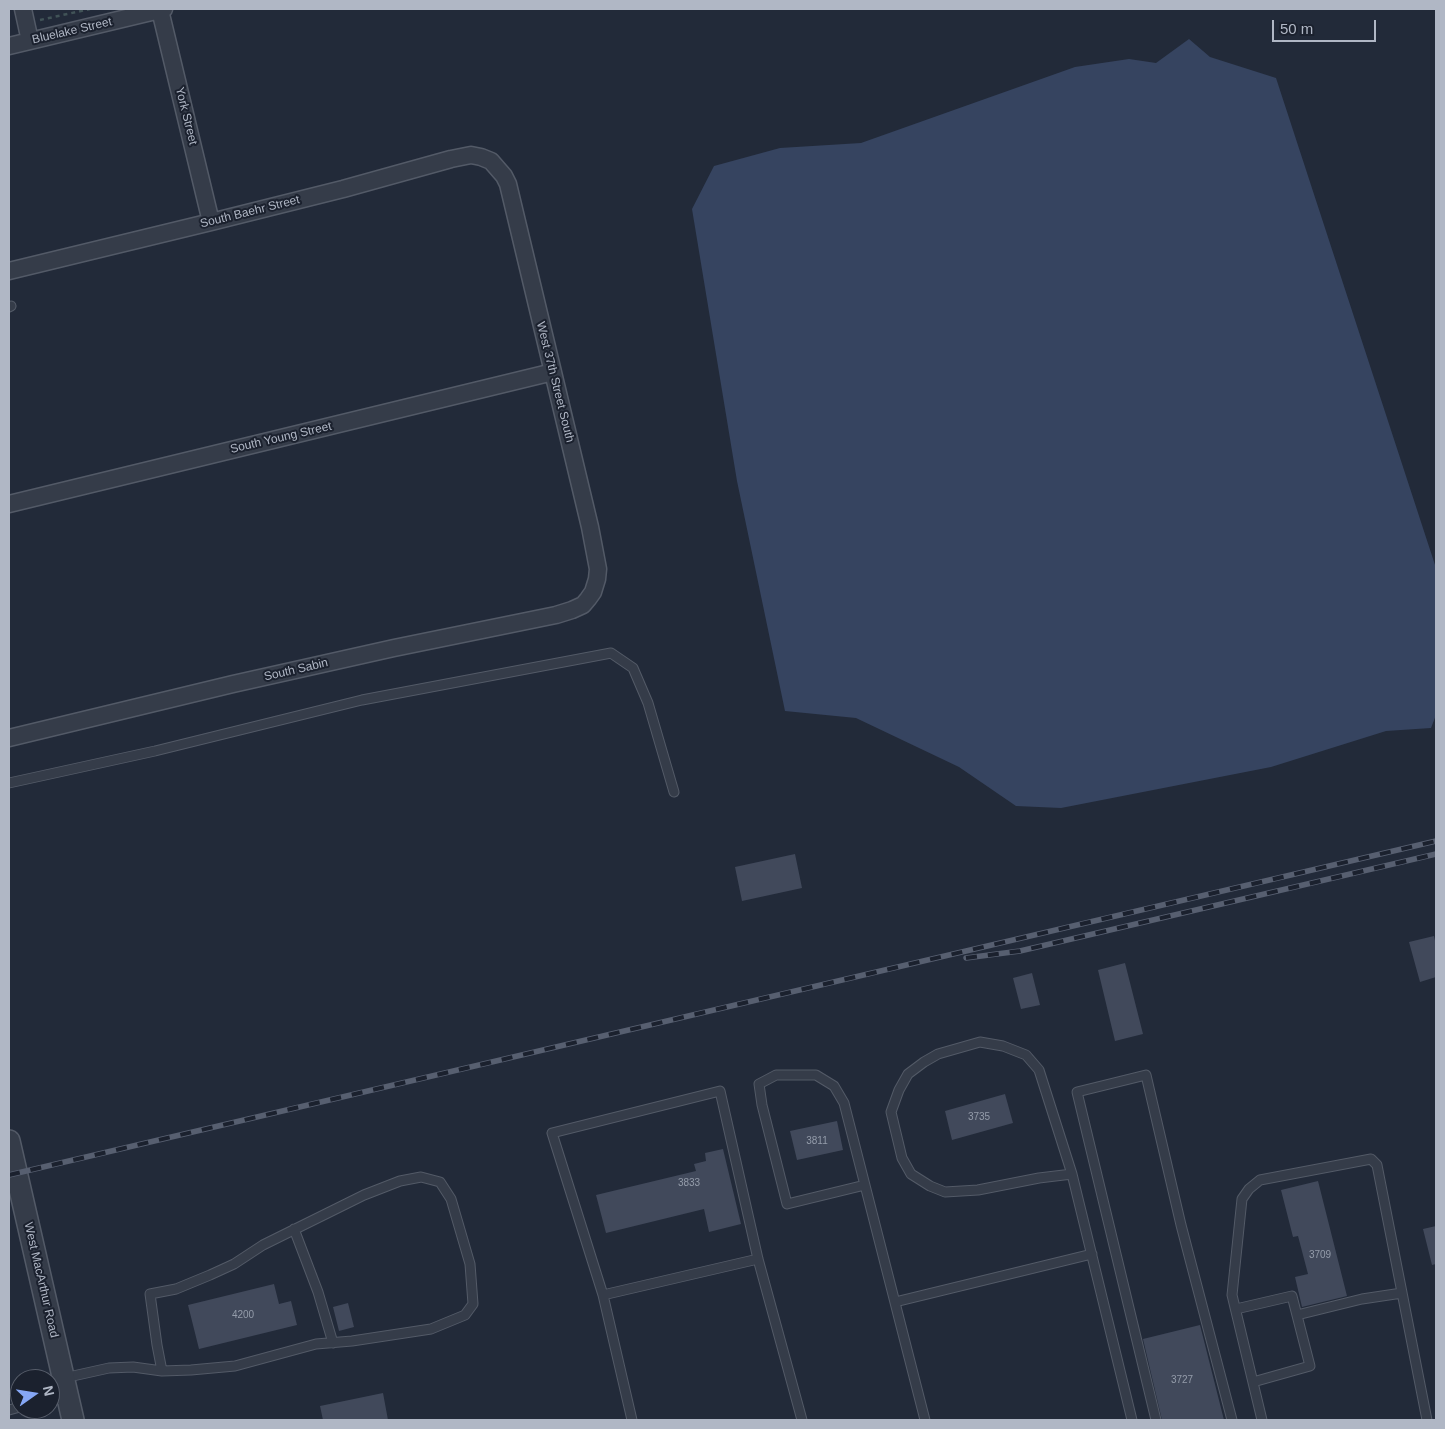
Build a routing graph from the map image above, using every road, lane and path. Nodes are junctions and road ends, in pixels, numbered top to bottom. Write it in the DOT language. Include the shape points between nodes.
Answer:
graph roads {
  1 [pos="90,9"];
  2 [pos="162,9"];
  3 [pos="24,16"];
  4 [pos="30,41"];
  5 [pos="9,46"];
  6 [pos="491,161"];
  7 [pos="211,222"];
  8 [pos="9,271"];
  9 [pos="553,372"];
  10 [pos="9,504"];
  11 [pos="582,605"];
  12 [pos="9,738"];
  13 [pos="9,783"];
  14 [pos="674,792"];
  15 [pos="9,1140"];
  16 [pos="1072,1174"];
  17 [pos="865,1185"];
  18 [pos="294,1230"];
  19 [pos="1092,1254"];
  20 [pos="758,1259"];
  21 [pos="1402,1293"];
  22 [pos="603,1295"];
  23 [pos="895,1302"];
  24 [pos="1236,1310"];
  25 [pos="1297,1316"];
  26 [pos="333,1342"];
  27 [pos="55,1369"];
  28 [pos="162,1371"];
  29 [pos="1253,1382"];
  30 [pos="60,1392"];
  31 [pos="73,1420"];
  32 [pos="632,1420"];
  33 [pos="802,1420"];
  34 [pos="925,1420"];
  35 [pos="1132,1420"];
  36 [pos="1156,1420"];
  37 [pos="1232,1420"];
  38 [pos="1262,1420"];
  39 [pos="1427,1420"];
  1 -- 3 [label="path"];
  2 -- 4 [label="street, Bluelake Street"];
  2 -- 7 [label="street, York Street"];
  3 -- 4 [label="street"];
  4 -- 5 [label="street, Bluelake Street"];
  6 -- 7 [label="street, South Baehr Street" via="471,155 461,157"];
  6 -- 9 [label="street, West 37th Street South" via="508,184"];
  7 -- 8 [label="street, South Baehr Street"];
  9 -- 10 [label="street, South Young Street"];
  9 -- 11 [label="street, West 37th Street South" via="598,569 592,592"];
  11 -- 12 [label="street, South Sabin" via="556,615 233,684"];
  13 -- 14 [label="lane" via="362,700 611,652 633,668 648,702"];
  15 -- 27 [label="street, West MacArthur Road"];
  16 -- 16 [label="lane" via="978,1190 945,1192 930,1186 911,1174 902,1158 892,1112 899,1090 908,1074 924,1062 938,1054 980,1042 1026,1055 1040,1070"];
  16 -- 19 [label="lane"];
  17 -- 17 [label="lane" via="787,1204 759,1084 776,1075 816,1075 834,1086 844,1103"];
  17 -- 23 [label="lane"];
  18 -- 26 [label="lane"];
  18 -- 26 [label="lane" via="400,1181 421,1177 440,1182 451,1199 470,1264 472,1304 465,1315 431,1329"];
  18 -- 28 [label="lane" via="210,1275 176,1289 150,1294"];
  19 -- 23 [label="lane"];
  19 -- 35 [label="lane"];
  20 -- 22 [label="lane"];
  20 -- 22 [label="lane" via="720,1091 552,1133"];
  20 -- 33 [label="lane"];
  21 -- 24 [label="lane" via="1377,1165 1371,1159 1260,1180 1249,1189 1242,1199 1232,1295"];
  21 -- 25 [label="lane" via="1362,1299"];
  21 -- 39 [label="lane"];
  22 -- 32 [label="lane"];
  23 -- 34 [label="lane"];
  24 -- 25 [label="lane" via="1292,1296"];
  24 -- 29 [label="lane"];
  25 -- 29 [label="lane" via="1310,1366"];
  26 -- 28 [label="lane" via="235,1366"];
  28 -- 30 [label="lane" via="109,1368"];
  29 -- 38 [label="lane"];
  30 -- 31 [label="street, West MacArthur Road"];
  36 -- 37 [label="lane" via="1077,1092 1146,1075"];
}
